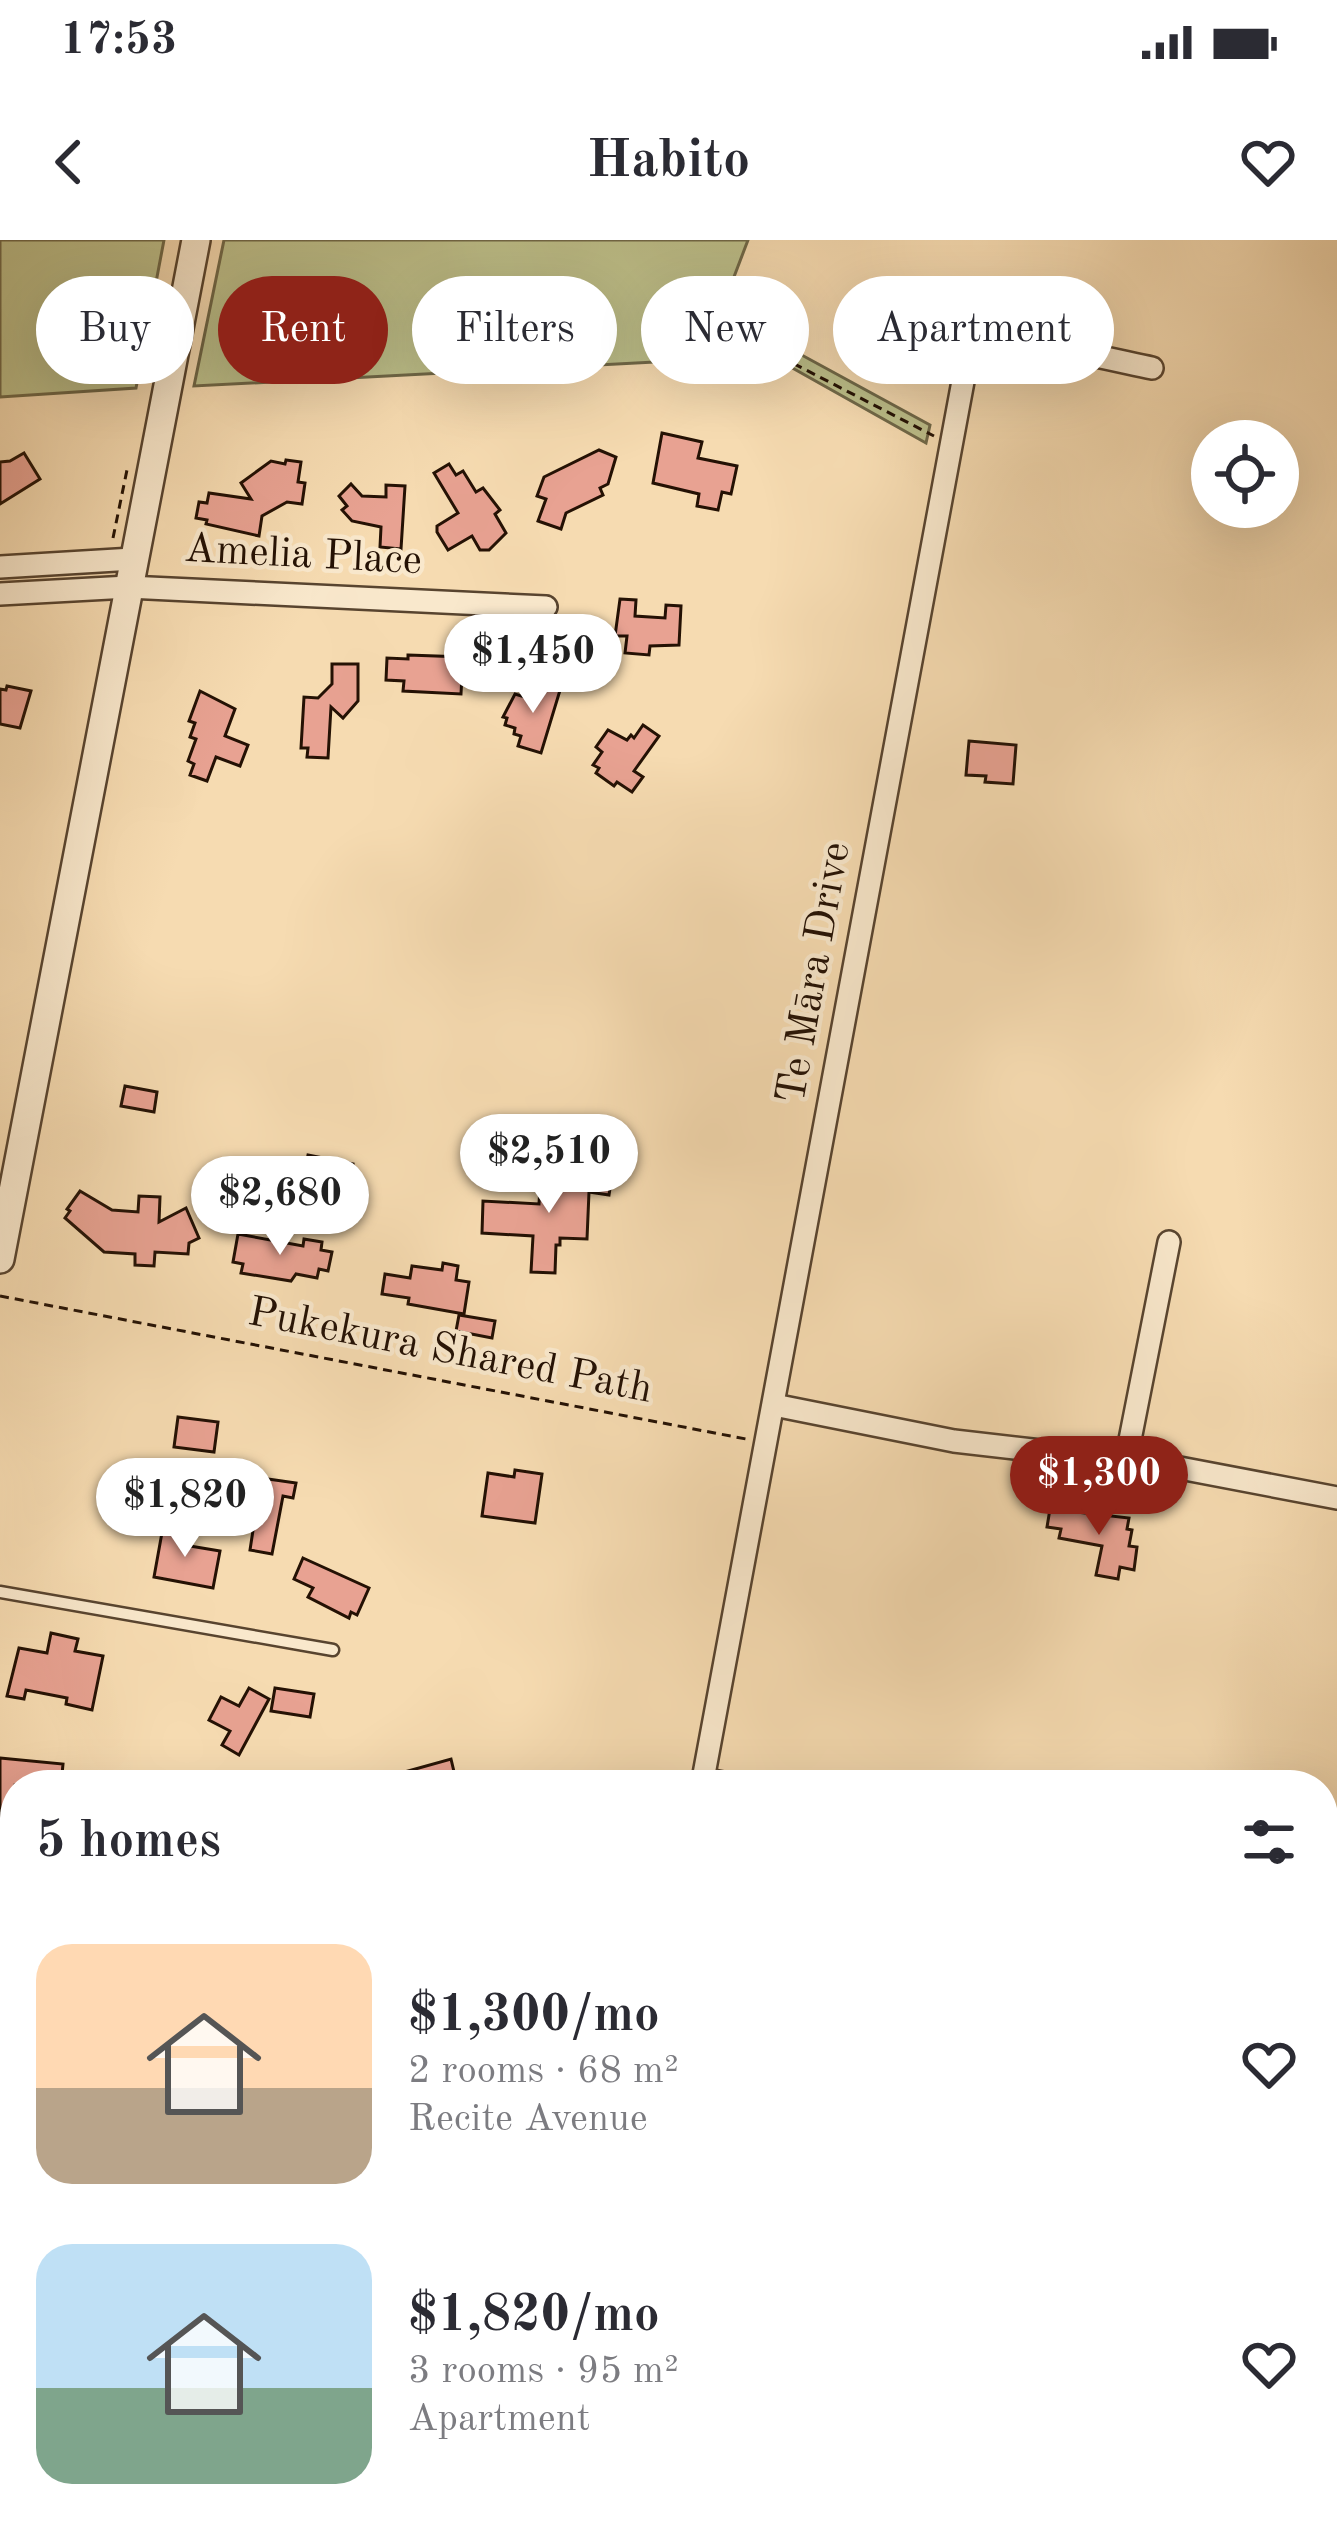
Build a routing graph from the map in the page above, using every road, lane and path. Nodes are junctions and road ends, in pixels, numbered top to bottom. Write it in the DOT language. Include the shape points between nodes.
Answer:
graph roads {
  1 [pos="196,240"];
  2 [pos="1152,368"];
  3 [pos="809,371"];
  4 [pos="952,444"];
  5 [pos="0,567"];
  6 [pos="131,573"];
  7 [pos="0,594"];
  8 [pos="546,607"];
  9 [pos="1169,1242"];
  10 [pos="0,1259"];
  11 [pos="0,1296"];
  12 [pos="774,1405"];
  13 [pos="748,1439"];
  14 [pos="1126,1460"];
  15 [pos="1337,1498"];
  16 [pos="0,1592"];
  17 [pos="333,1650"];
  18 [pos="705,1770"];
  1 -- 6 [label="street"];
  2 -- 4 [label="street, Te Māra Drive" via="992,344 964,376"];
  3 -- 4 [label="path"];
  4 -- 12 [label="street, Te Māra Drive"];
  5 -- 6 [label="street"];
  6 -- 7 [label="street"];
  6 -- 8 [label="street, Amelia Place"];
  6 -- 10 [label="street"];
  9 -- 14 [label="street"];
  11 -- 13 [label="path, Pukekura Shared Path"];
  12 -- 14 [label="street" via="954,1441"];
  12 -- 18 [label="street, Te Māra Drive"];
  14 -- 15 [label="street"];
  16 -- 17 [label="lane"];
}
